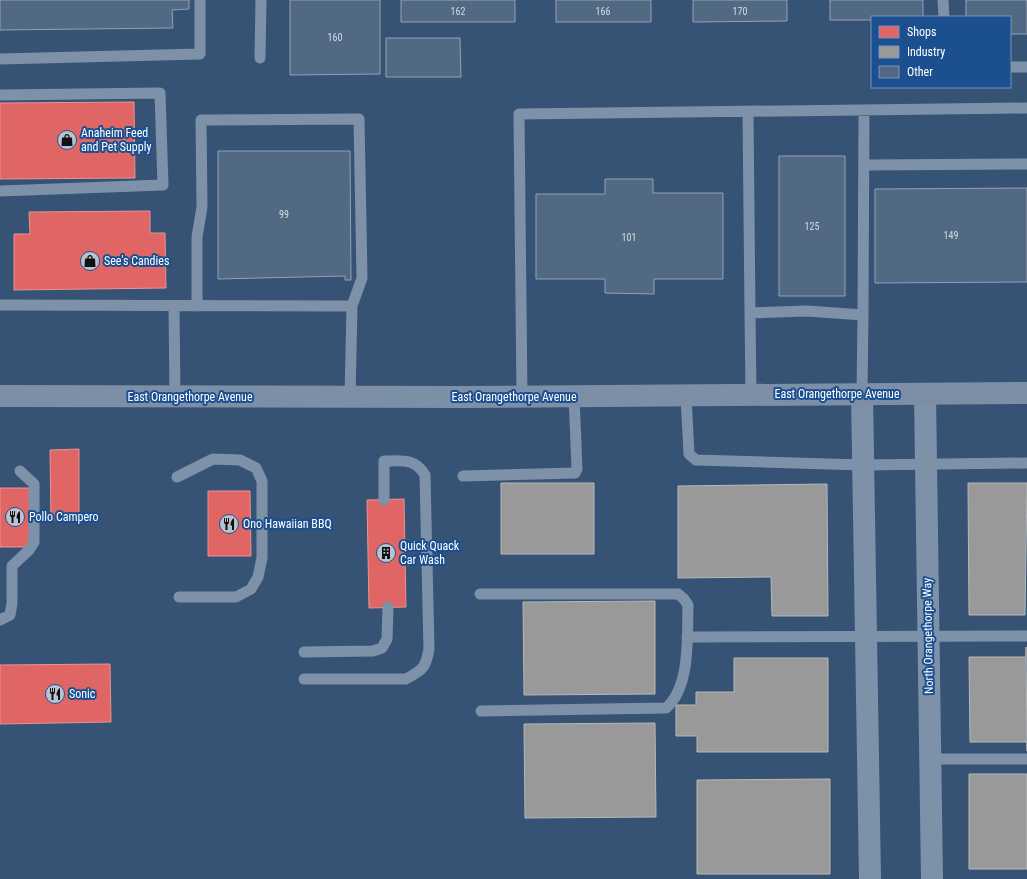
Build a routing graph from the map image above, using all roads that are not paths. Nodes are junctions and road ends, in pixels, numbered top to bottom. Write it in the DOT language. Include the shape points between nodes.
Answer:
graph roads {
  1 [pos="200,0"];
  2 [pos="261,0"];
  3 [pos="943,0"];
  4 [pos="944,16"];
  5 [pos="260,58"];
  6 [pos="0,59"];
  7 [pos="1011,67"];
  8 [pos="1027,67"];
  9 [pos="0,95"];
  10 [pos="1027,108"];
  11 [pos="864,110"];
  12 [pos="748,111"];
  13 [pos="1027,164"];
  14 [pos="864,165"];
  15 [pos="0,191"];
  16 [pos="0,305"];
  17 [pos="174,306"];
  18 [pos="197,306"];
  19 [pos="352,306"];
  20 [pos="750,313"];
  21 [pos="863,315"];
  22 [pos="1027,393"];
  23 [pos="862,394"];
  24 [pos="925,394"];
  25 [pos="751,395"];
  26 [pos="0,396"];
  27 [pos="574,396"];
  28 [pos="686,396"];
  29 [pos="174,397"];
  30 [pos="350,397"];
  31 [pos="522,397"];
  32 [pos="1027,463"];
  33 [pos="863,465"];
  34 [pos="926,466"];
  35 [pos="20,470"];
  36 [pos="463,476"];
  37 [pos="176,477"];
  38 [pos="384,500"];
  39 [pos="480,594"];
  40 [pos="179,597"];
  41 [pos="388,608"];
  42 [pos="0,620"];
  43 [pos="866,636"];
  44 [pos="929,636"];
  45 [pos="1027,636"];
  46 [pos="687,637"];
  47 [pos="304,652"];
  48 [pos="304,679"];
  49 [pos="481,711"];
  50 [pos="930,759"];
  51 [pos="1027,759"];
  52 [pos="870,879"];
  53 [pos="932,879"];
  1 -- 6 [label="lane" via="200,54"];
  2 -- 5 [label="lane"];
  3 -- 4 [label="lane"];
  7 -- 8 [label="lane"];
  9 -- 15 [label="lane" via="160,93 163,185"];
  10 -- 11 [label="lane"];
  11 -- 12 [label="lane"];
  11 -- 14 [label="lane"];
  12 -- 20 [label="lane"];
  12 -- 31 [label="lane" via="519,114"];
  13 -- 14 [label="lane"];
  14 -- 21 [label="lane"];
  16 -- 17 [label="lane"];
  17 -- 18 [label="lane"];
  17 -- 29 [label="lane"];
  18 -- 19 [label="lane"];
  18 -- 19 [label="lane" via="196,237 202,207 201,120 359,119 362,278"];
  19 -- 30 [label="lane"];
  20 -- 21 [label="lane" via="807,311"];
  20 -- 25 [label="lane"];
  21 -- 23 [label="lane"];
  22 -- 24 [label="main road, East Orangethorpe Avenue"];
  23 -- 24 [label="main road, East Orangethorpe Avenue"];
  23 -- 25 [label="main road, East Orangethorpe Avenue"];
  23 -- 33 [label="street"];
  24 -- 34 [label="street, North Orangethorpe Way"];
  25 -- 28 [label="main road, East Orangethorpe Avenue"];
  26 -- 29 [label="main road, East Orangethorpe Avenue"];
  27 -- 28 [label="main road, East Orangethorpe Avenue"];
  27 -- 31 [label="main road, East Orangethorpe Avenue"];
  27 -- 36 [label="lane" via="577,469 575,473"];
  28 -- 33 [label="lane" via="689,454 696,460"];
  29 -- 30 [label="main road, East Orangethorpe Avenue"];
  30 -- 31 [label="main road, East Orangethorpe Avenue"];
  32 -- 34 [label="lane"];
  33 -- 34 [label="lane"];
  33 -- 43 [label="street"];
  34 -- 44 [label="street, North Orangethorpe Way"];
  35 -- 42 [label="lane" via="34,484 34,542 30,550 12,566 10,615"];
  37 -- 40 [label="lane" via="213,459 240,460 256,468 262,481 262,558 258,577 251,589 236,597"];
  38 -- 48 [label="lane" via="384,461 406,461 420,466 425,475 429,649 426,664 418,673 406,679"];
  39 -- 46 [label="lane" via="678,594 688,605"];
  41 -- 47 [label="lane" via="387,639 382,648 373,651"];
  43 -- 44 [label="lane"];
  43 -- 46 [label="lane"];
  43 -- 52 [label="street"];
  44 -- 45 [label="lane"];
  44 -- 50 [label="street, North Orangethorpe Way"];
  46 -- 49 [label="lane" via="687,665 684,676 672,703 666,708"];
  50 -- 51 [label="lane"];
  50 -- 53 [label="street, North Orangethorpe Way"];
}
